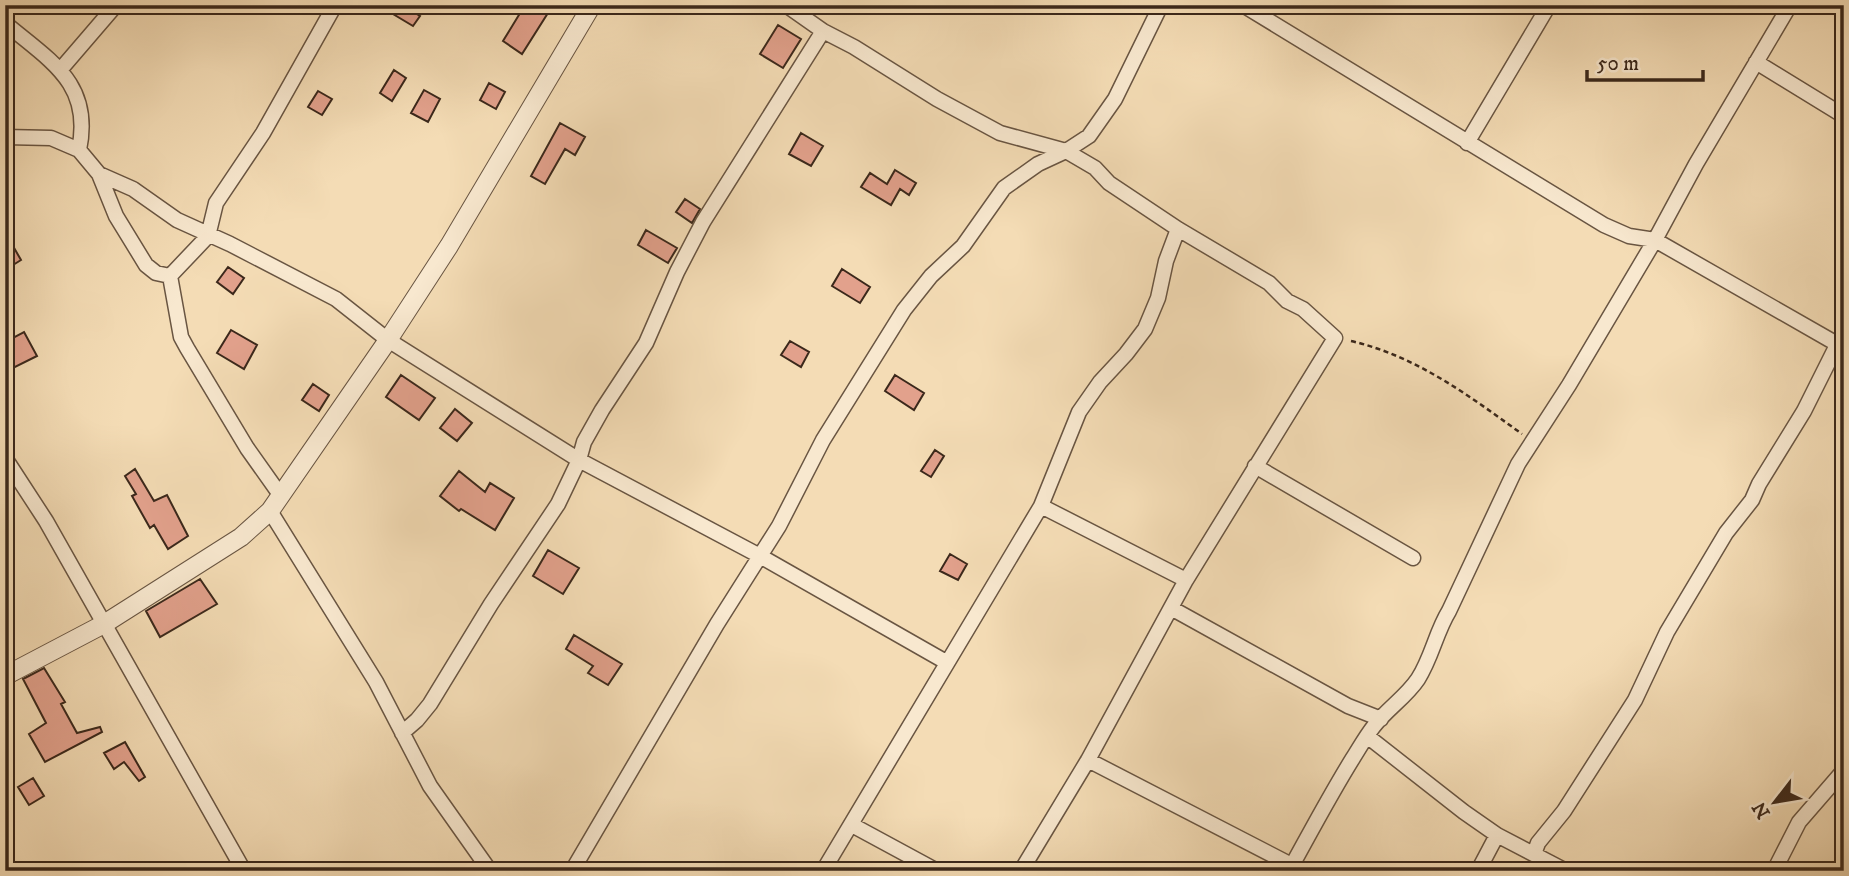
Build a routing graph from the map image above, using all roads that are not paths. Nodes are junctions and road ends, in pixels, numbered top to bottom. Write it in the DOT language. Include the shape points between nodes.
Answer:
graph roads {
  1 [pos="116,5"];
  2 [pos="335,5"];
  3 [pos="592,5"];
  4 [pos="786,5"];
  5 [pos="1161,5"];
  6 [pos="1243,5"];
  7 [pos="1549,5"];
  8 [pos="1790,5"];
  9 [pos="5,23"];
  10 [pos="823,31"];
  11 [pos="1756,62"];
  12 [pos="61,69"];
  13 [pos="1844,116"];
  14 [pos="5,136"];
  15 [pos="1467,143"];
  16 [pos="79,150"];
  17 [pos="1066,151"];
  18 [pos="99,174"];
  19 [pos="1178,229"];
  20 [pos="208,236"];
  21 [pos="1655,240"];
  22 [pos="170,276"];
  23 [pos="388,340"];
  24 [pos="1841,347"];
  25 [pos="5,458"];
  26 [pos="579,460"];
  27 [pos="1255,466"];
  28 [pos="281,496"];
  29 [pos="1041,506"];
  30 [pos="270,511"];
  31 [pos="760,556"];
  32 [pos="1413,558"];
  33 [pos="1186,580"];
  34 [pos="1171,608"];
  35 [pos="104,624"];
  36 [pos="946,662"];
  37 [pos="5,676"];
  38 [pos="1381,719"];
  39 [pos="402,733"];
  40 [pos="1367,736"];
  41 [pos="1088,760"];
  42 [pos="1844,770"];
  43 [pos="852,825"];
  44 [pos="1497,835"];
  45 [pos="1534,854"];
  46 [pos="1295,868"];
  47 [pos="244,871"];
  48 [pos="490,871"];
  49 [pos="572,871"];
  50 [pos="822,871"];
  51 [pos="937,871"];
  52 [pos="1021,871"];
  53 [pos="1478,871"];
  54 [pos="1566,871"];
  55 [pos="1774,871"];
  1 -- 12 [label="street"];
  2 -- 20 [label="street" via="270,121 216,203"];
  3 -- 23 [label="street"];
  4 -- 10 [label="street"];
  5 -- 17 [label="street" via="1115,99 1090,136"];
  6 -- 15 [label="street"];
  7 -- 15 [label="street"];
  8 -- 11 [label="street"];
  9 -- 12 [label="street"];
  10 -- 17 [label="street" via="1000,133"];
  10 -- 26 [label="street" via="703,222 646,343 602,410"];
  11 -- 13 [label="street"];
  11 -- 21 [label="street"];
  12 -- 16 [label="street" via="80,107 83,131"];
  14 -- 16 [label="street" via="51,138"];
  15 -- 21 [label="street" via="1604,225"];
  16 -- 18 [label="street"];
  17 -- 19 [label="street"];
  17 -- 31 [label="street" via="1004,188 962,246 916,292 823,440"];
  18 -- 20 [label="street" via="133,188"];
  18 -- 22 [label="street" via="116,216 141,258 156,273"];
  19 -- 27 [label="street" via="1269,283 1335,338"];
  19 -- 29 [label="street" via="1145,329 1079,412"];
  20 -- 22 [label="street"];
  20 -- 23 [label="street" via="336,299"];
  21 -- 24 [label="street"];
  21 -- 38 [label="street" via="1518,464 1423,670"];
  22 -- 28 [label="street" via="187,348"];
  23 -- 26 [label="street"];
  23 -- 28 [label="street"];
  24 -- 45 [label="street" via="1752,500 1684,602 1635,699"];
  25 -- 35 [label="street"];
  26 -- 31 [label="street"];
  26 -- 39 [label="street" via="558,504 430,704"];
  27 -- 32 [label="street"];
  27 -- 33 [label="street"];
  28 -- 30 [label="street"];
  29 -- 33 [label="street"];
  29 -- 36 [label="street"];
  30 -- 35 [label="street" via="241,537"];
  30 -- 39 [label="street" via="376,682"];
  31 -- 36 [label="street"];
  31 -- 49 [label="street"];
  33 -- 34 [label="street"];
  34 -- 38 [label="street" via="1348,706"];
  34 -- 41 [label="street"];
  35 -- 37 [label="street"];
  35 -- 47 [label="street"];
  36 -- 43 [label="street"];
  38 -- 40 [label="street"];
  39 -- 48 [label="street" via="430,786"];
  40 -- 44 [label="street"];
  40 -- 46 [label="street" via="1316,819"];
  41 -- 46 [label="street"];
  41 -- 52 [label="street"];
  42 -- 55 [label="street" via="1799,822"];
  43 -- 50 [label="street"];
  43 -- 51 [label="street"];
  44 -- 45 [label="street"];
  44 -- 53 [label="street"];
  45 -- 54 [label="street"];
}
